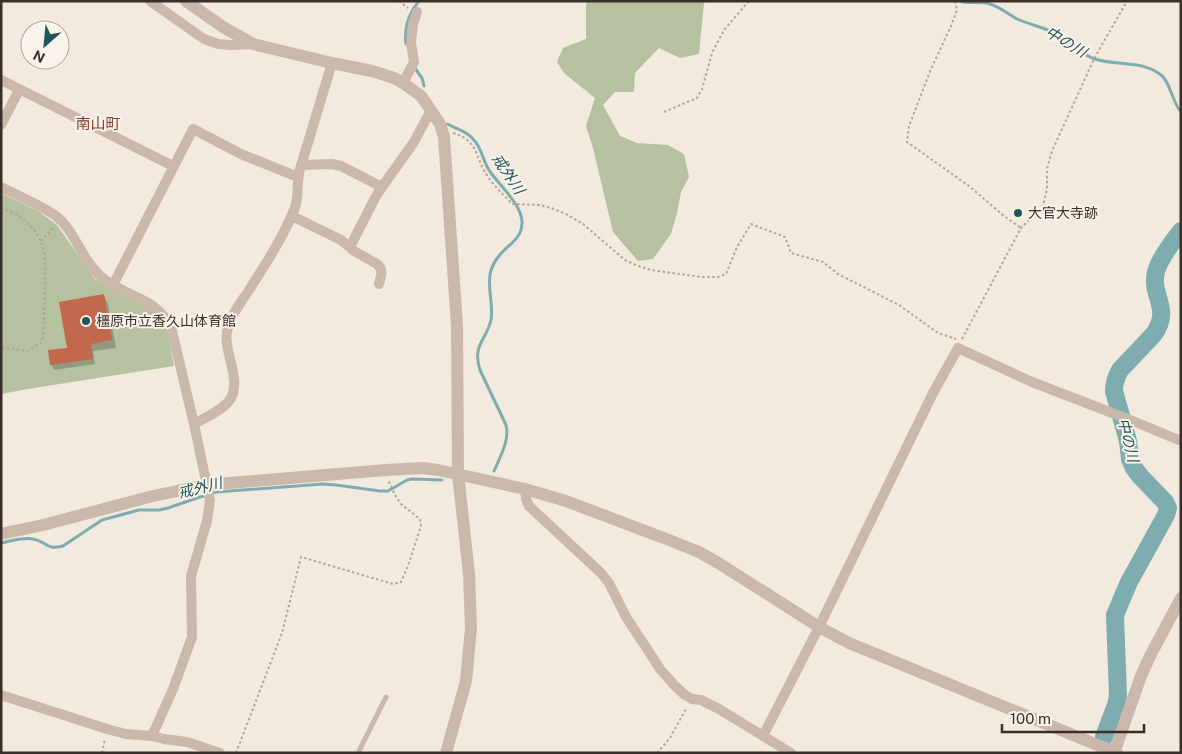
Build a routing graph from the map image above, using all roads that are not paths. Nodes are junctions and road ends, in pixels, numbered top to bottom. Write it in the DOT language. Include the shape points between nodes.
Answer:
graph roads {
  1 [pos="150,1"];
  2 [pos="186,1"];
  3 [pos="412,10"];
  4 [pos="254,44"];
  5 [pos="332,63"];
  6 [pos="1,80"];
  7 [pos="403,83"];
  8 [pos="20,90"];
  9 [pos="431,110"];
  10 [pos="1,125"];
  11 [pos="301,165"];
  12 [pos="173,166"];
  13 [pos="298,177"];
  14 [pos="1,187"];
  15 [pos="382,187"];
  16 [pos="292,216"];
  17 [pos="350,248"];
  18 [pos="379,284"];
  19 [pos="112,285"];
  20 [pos="194,424"];
  21 [pos="1181,441"];
  22 [pos="458,474"];
  23 [pos="206,485"];
  24 [pos="525,489"];
  25 [pos="1,534"];
  26 [pos="1181,598"];
  27 [pos="819,627"];
  28 [pos="1,695"];
  29 [pos="386,697"];
  30 [pos="152,736"];
  31 [pos="763,736"];
  32 [pos="1115,752"];
  33 [pos="220,753"];
  34 [pos="358,753"];
  35 [pos="446,753"];
  36 [pos="791,753"];
  1 -- 4 [label="street" via="204,39 218,44"];
  2 -- 4 [label="street"];
  3 -- 7 [label="street" via="412,66"];
  4 -- 5 [label="street"];
  5 -- 7 [label="street" via="372,71"];
  5 -- 11 [label="street"];
  6 -- 8 [label="street"];
  7 -- 9 [label="street" via="421,96"];
  8 -- 10 [label="street"];
  8 -- 12 [label="street"];
  9 -- 15 [label="street" via="414,142"];
  9 -- 22 [label="street" via="442,130 445,147 457,326"];
  11 -- 13 [label="street"];
  11 -- 15 [label="street" via="341,166"];
  12 -- 13 [label="street" via="192,129 241,154"];
  12 -- 19 [label="street"];
  13 -- 16 [label="street" via="297,200"];
  14 -- 19 [label="street" via="61,220 96,272"];
  15 -- 17 [label="street"];
  16 -- 17 [label="street" via="341,240"];
  16 -- 20 [label="street" via="226,331 234,383 231,400"];
  17 -- 18 [label="street" via="380,267"];
  19 -- 20 [label="street" via="150,303 169,323"];
  20 -- 23 [label="street"];
  21 -- 27 [label="street" via="1032,382 958,348"];
  22 -- 23 [label="street" via="423,468"];
  22 -- 24 [label="street"];
  22 -- 35 [label="street" via="469,574 471,628 466,681"];
  23 -- 25 [label="street"];
  23 -- 30 [label="street" via="210,500 207,521 191,576 192,637 174,689"];
  24 -- 27 [label="street" via="566,501 698,552"];
  24 -- 31 [label="street" via="529,506 610,583 626,617 660,669 676,686 692,699 714,706"];
  26 -- 32 [label="street" via="1141,676"];
  27 -- 31 [label="street"];
  27 -- 32 [label="street" via="871,652"];
  28 -- 30 [label="street" via="107,729"];
  29 -- 34 [label="lane"];
  30 -- 33 [label="street" via="188,742"];
  31 -- 36 [label="street"];
}
